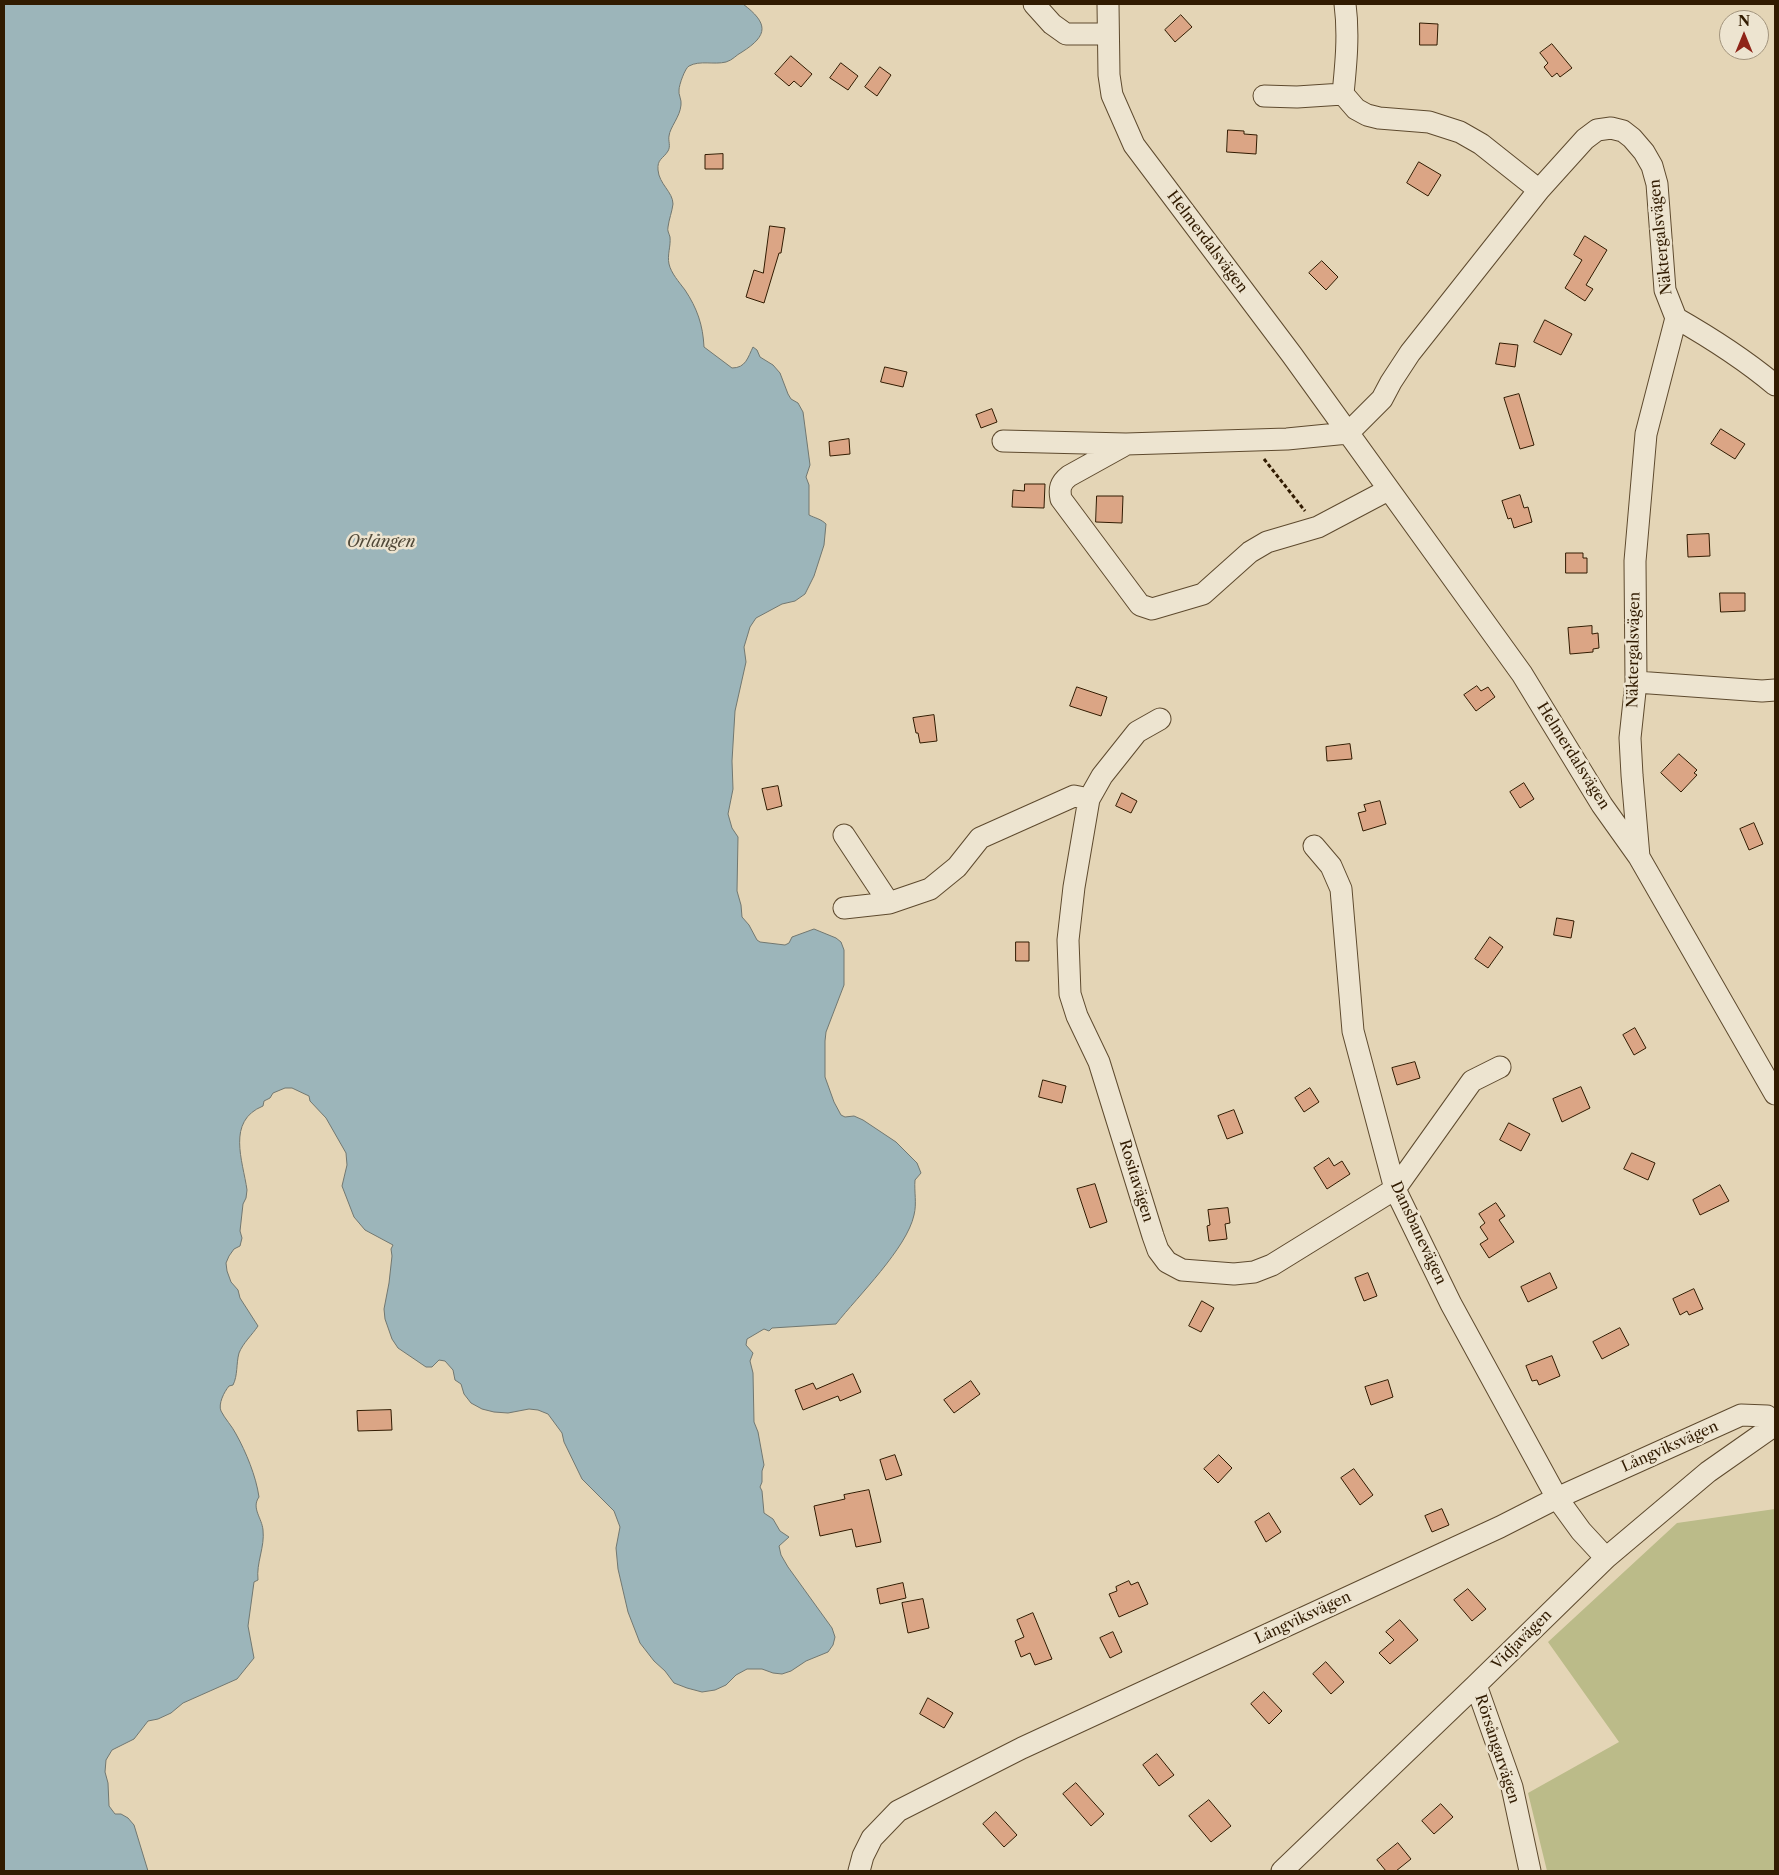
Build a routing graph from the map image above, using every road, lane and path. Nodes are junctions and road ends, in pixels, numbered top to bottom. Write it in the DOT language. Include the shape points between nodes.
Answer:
graph roads {
  1 [pos="1034,4"];
  2 [pos="1108,4"];
  3 [pos="1345,4"];
  4 [pos="1108,34"];
  5 [pos="1343,94"];
  6 [pos="1264,96"];
  7 [pos="1539,190"];
  8 [pos="1676,318"];
  9 [pos="1775,385"];
  10 [pos="1348,433"];
  11 [pos="1249,440"];
  12 [pos="1003,441"];
  13 [pos="1126,444"];
  14 [pos="1388,490"];
  15 [pos="1318,527"];
  16 [pos="1636,682"];
  17 [pos="1775,690"];
  18 [pos="1160,719"];
  19 [pos="1089,799"];
  20 [pos="844,835"];
  21 [pos="1314,846"];
  22 [pos="1639,857"];
  23 [pos="889,903"];
  24 [pos="844,908"];
  25 [pos="1500,1067"];
  26 [pos="1775,1094"];
  27 [pos="1395,1189"];
  28 [pos="1775,1426"];
  29 [pos="1557,1498"];
  30 [pos="1606,1558"];
  31 [pos="1476,1685"];
  32 [pos="859,1871"];
  33 [pos="1282,1871"];
  34 [pos="1530,1871"];
  1 -- 4 [label="street" via="1066,34"];
  2 -- 4 [label="street, Helmerdalsvägen"];
  3 -- 5 [label="street" via="1348,47"];
  4 -- 10 [label="street, Helmerdalsvägen" via="1112,95 1134,145"];
  5 -- 6 [label="street"];
  5 -- 7 [label="street" via="1356,109 1367,115 1429,122 1460,132 1481,144"];
  7 -- 8 [label="street, Näktergalsvägen" via="1597,130 1611,128 1632,138 1652,166 1657,184 1665,290"];
  7 -- 10 [label="street, Näktergalsvägen" via="1410,352 1382,399"];
  8 -- 9 [label="street" via="1732,352"];
  8 -- 16 [label="street, Näktergalsvägen" via="1646,434 1636,561"];
  10 -- 11 [label="street" via="1287,440"];
  10 -- 14 [label="street, Helmerdalsvägen"];
  11 -- 13 [label="street"];
  11 -- 15 [label="path"];
  12 -- 13 [label="street"];
  13 -- 15 [label="street" via="1069,476 1062,482 1059,492 1140,605 1152,609 1203,594 1250,552 1267,542"];
  14 -- 15 [label="street"];
  14 -- 22 [label="street, Helmerdalsvägen" via="1522,674 1602,805"];
  16 -- 17 [label="street"];
  16 -- 22 [label="street, Näktergalsvägen" via="1630,738"];
  18 -- 19 [label="street, Rositavägen" via="1137,732 1102,776"];
  19 -- 23 [label="street" via="1074,796 980,838 957,867 930,889"];
  19 -- 27 [label="street, Rositavägen" via="1068,940 1070,994 1099,1062 1152,1236 1167,1262 1182,1270 1234,1274 1254,1272 1272,1265"];
  20 -- 23 [label="street"];
  21 -- 27 [label="street, Dansbanevägen" via="1332,866 1340,889 1353,1031"];
  22 -- 26 [label="street, Helmerdalsvägen"];
  23 -- 24 [label="street"];
  25 -- 27 [label="street, Rositavägen" via="1472,1081"];
  27 -- 29 [label="street, Dansbanevägen" via="1455,1312"];
  28 -- 29 [label="street, Långviksvägen" via="1767,1416 1740,1415"];
  28 -- 30 [label="street, Vidjavägen" via="1708,1472"];
  29 -- 30 [label="street, Dansbanevägen"];
  29 -- 32 [label="street, Långviksvägen" via="1030,1744 898,1811 872,1838"];
  30 -- 31 [label="street, Vidjavägen"];
  31 -- 33 [label="street, Vidjavägen"];
  31 -- 34 [label="street, Rörsångarvägen" via="1512,1787"];
}
